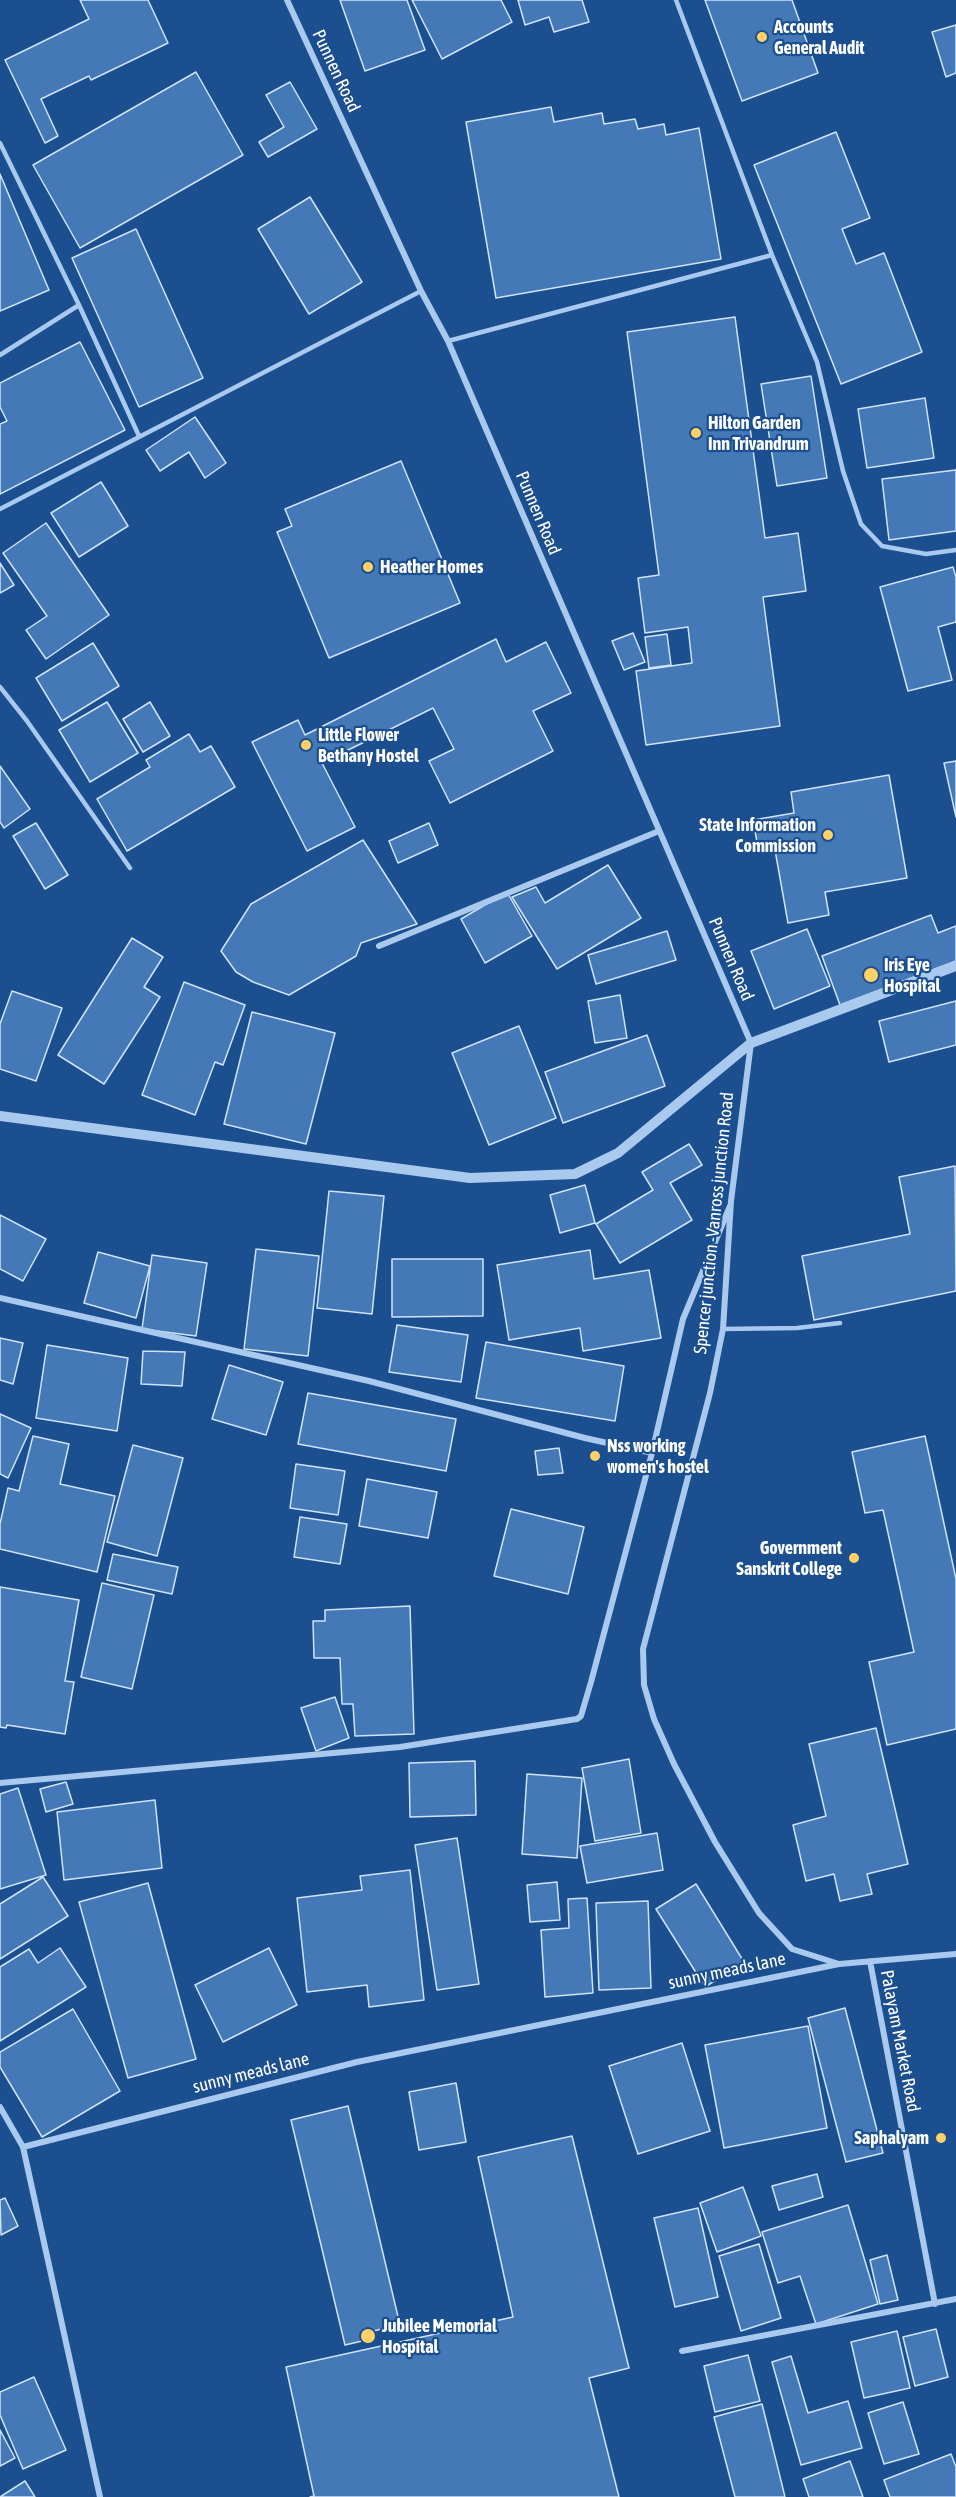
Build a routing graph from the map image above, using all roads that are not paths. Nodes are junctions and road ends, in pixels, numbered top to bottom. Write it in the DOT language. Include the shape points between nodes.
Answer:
graph roads {
  1 [pos="287,0"];
  2 [pos="676,0"];
  3 [pos="0,143"];
  4 [pos="772,255"];
  5 [pos="421,291"];
  6 [pos="80,305"];
  7 [pos="448,341"];
  8 [pos="0,355"];
  9 [pos="139,436"];
  10 [pos="0,509"];
  11 [pos="956,549"];
  12 [pos="0,687"];
  13 [pos="659,831"];
  14 [pos="130,868"];
  15 [pos="379,946"];
  16 [pos="956,966"];
  17 [pos="751,1044"];
  18 [pos="0,1116"];
  19 [pos="732,1201"];
  20 [pos="0,1298"];
  21 [pos="840,1323"];
  22 [pos="723,1329"];
  23 [pos="652,1453"];
  24 [pos="0,1783"];
  25 [pos="956,1954"];
  26 [pos="870,1961"];
  27 [pos="839,1964"];
  28 [pos="0,2107"];
  29 [pos="23,2146"];
  30 [pos="956,2299"];
  31 [pos="935,2304"];
  32 [pos="682,2351"];
  33 [pos="99,2497"];
  1 -- 5 [label="street, Punnen Road"];
  2 -- 4 [label="lane"];
  3 -- 6 [label="lane"];
  4 -- 7 [label="lane"];
  4 -- 11 [label="lane" via="816,362 843,471 861,524 882,546 926,554"];
  5 -- 7 [label="street, Punnen Road"];
  5 -- 9 [label="lane"];
  6 -- 8 [label="lane"];
  6 -- 9 [label="lane"];
  7 -- 13 [label="street, Punnen Road"];
  9 -- 10 [label="lane"];
  12 -- 14 [label="lane"];
  13 -- 15 [label="street"];
  13 -- 17 [label="street, Punnen Road"];
  16 -- 17 [label="street"];
  17 -- 18 [label="street" via="618,1153 575,1174 470,1178"];
  17 -- 19 [label="street, Spencer junction -Vanross junction Road"];
  19 -- 22 [label="street, Spencer junction -Vanross junction Road"];
  19 -- 23 [label="street" via="682,1319"];
  20 -- 23 [label="street" via="369,1381"];
  21 -- 22 [label="lane"];
  22 -- 27 [label="street, Spencer junction -Vanross junction Road" via="643,1649 644,1685 674,1764 759,1914 792,1949"];
  23 -- 24 [label="street" via="591,1682 577,1719 400,1747"];
  25 -- 26 [label="street, Spencer junction -Vanross junction Road"];
  26 -- 27 [label="street, Spencer junction -Vanross junction Road"];
  26 -- 31 [label="street, Palayam Market Road"];
  27 -- 29 [label="street, sunny meads lane" via="357,2062"];
  28 -- 29 [label="street"];
  29 -- 33 [label="street"];
  30 -- 31 [label="street"];
  31 -- 32 [label="street"];
}
